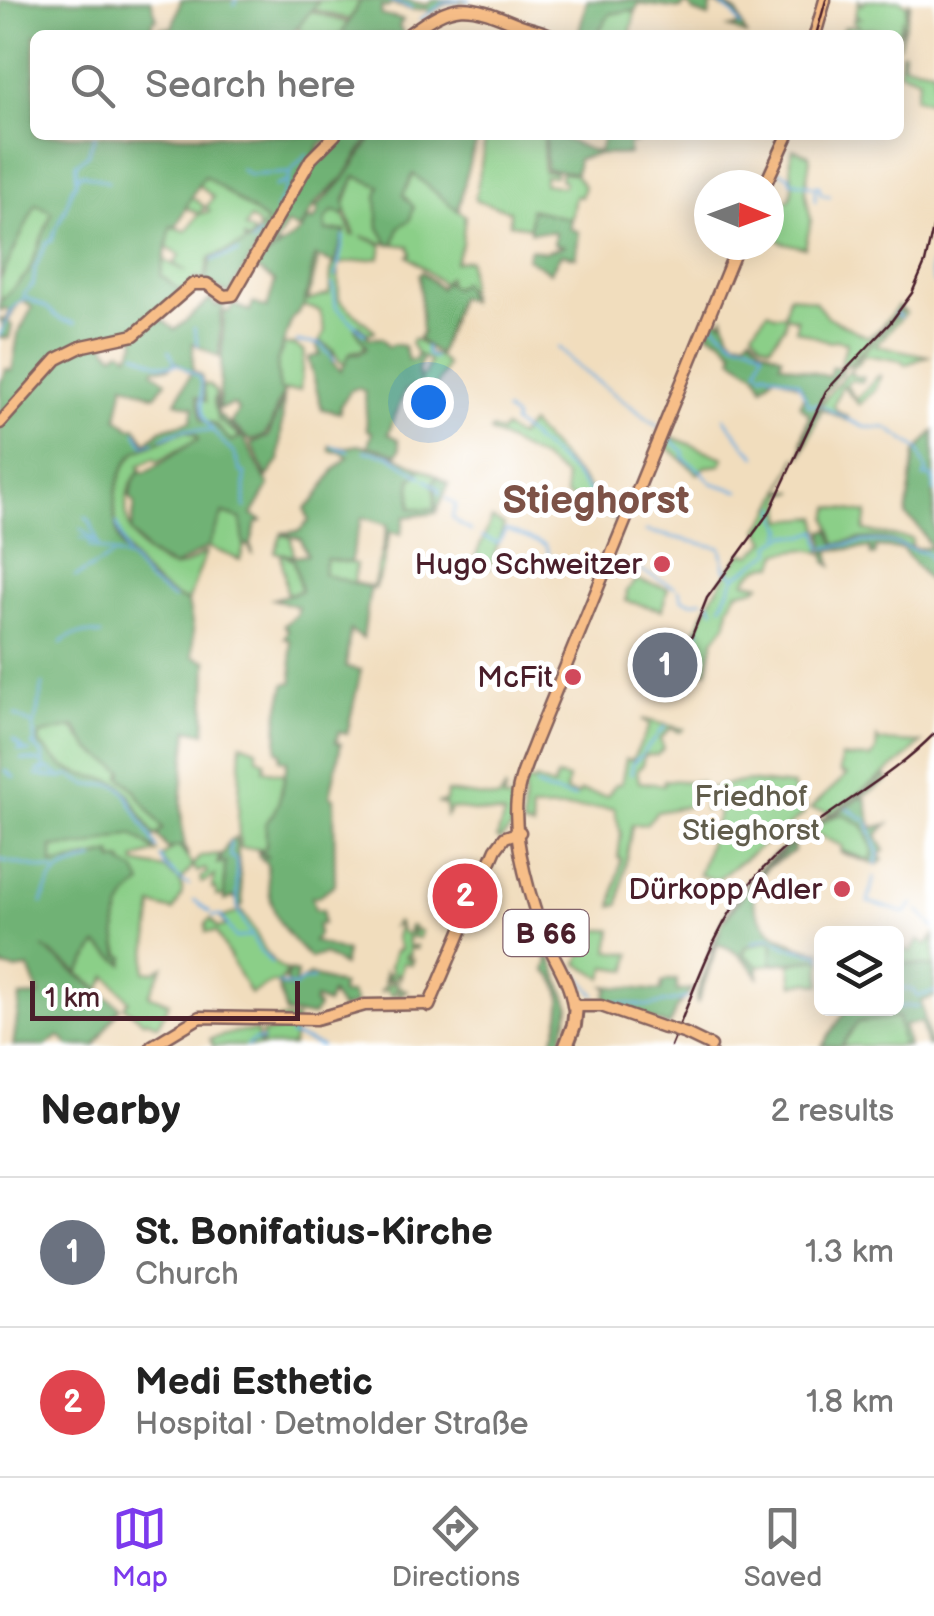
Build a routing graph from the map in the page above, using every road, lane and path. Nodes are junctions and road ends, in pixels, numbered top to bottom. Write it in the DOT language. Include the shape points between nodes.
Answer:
graph roads {
  1 [pos="826,0"];
  2 [pos="413,30"];
  3 [pos="538,30"];
  4 [pos="818,30"];
  5 [pos="330,140"];
  6 [pos="784,140"];
  7 [pos="771,170"];
  8 [pos="733,260"];
  9 [pos="0,423"];
  10 [pos="517,835"];
  11 [pos="576,1005"];
  12 [pos="709,1045"];
  13 [pos="152,1046"];
  14 [pos="565,1046"];
  1 -- 4 [label="main road"];
  2 -- 3 [label="main road" via="438,9 459,3"];
  5 -- 9 [label="main road" via="311,159 234,294 193,284 134,335 58,359"];
  6 -- 7 [label="main road"];
  8 -- 10 [label="main road, B 66" via="540,734 521,786"];
  10 -- 11 [label="main road, B 66"];
  10 -- 13 [label="main road" via="497,846 430,1003 365,1006 316,1019 200,1017"];
  11 -- 12 [label="main road, bridge" via="601,1006"];
  11 -- 14 [label="highway, B 66"];
  11 -- 14 [label="highway, B 66"];
}
